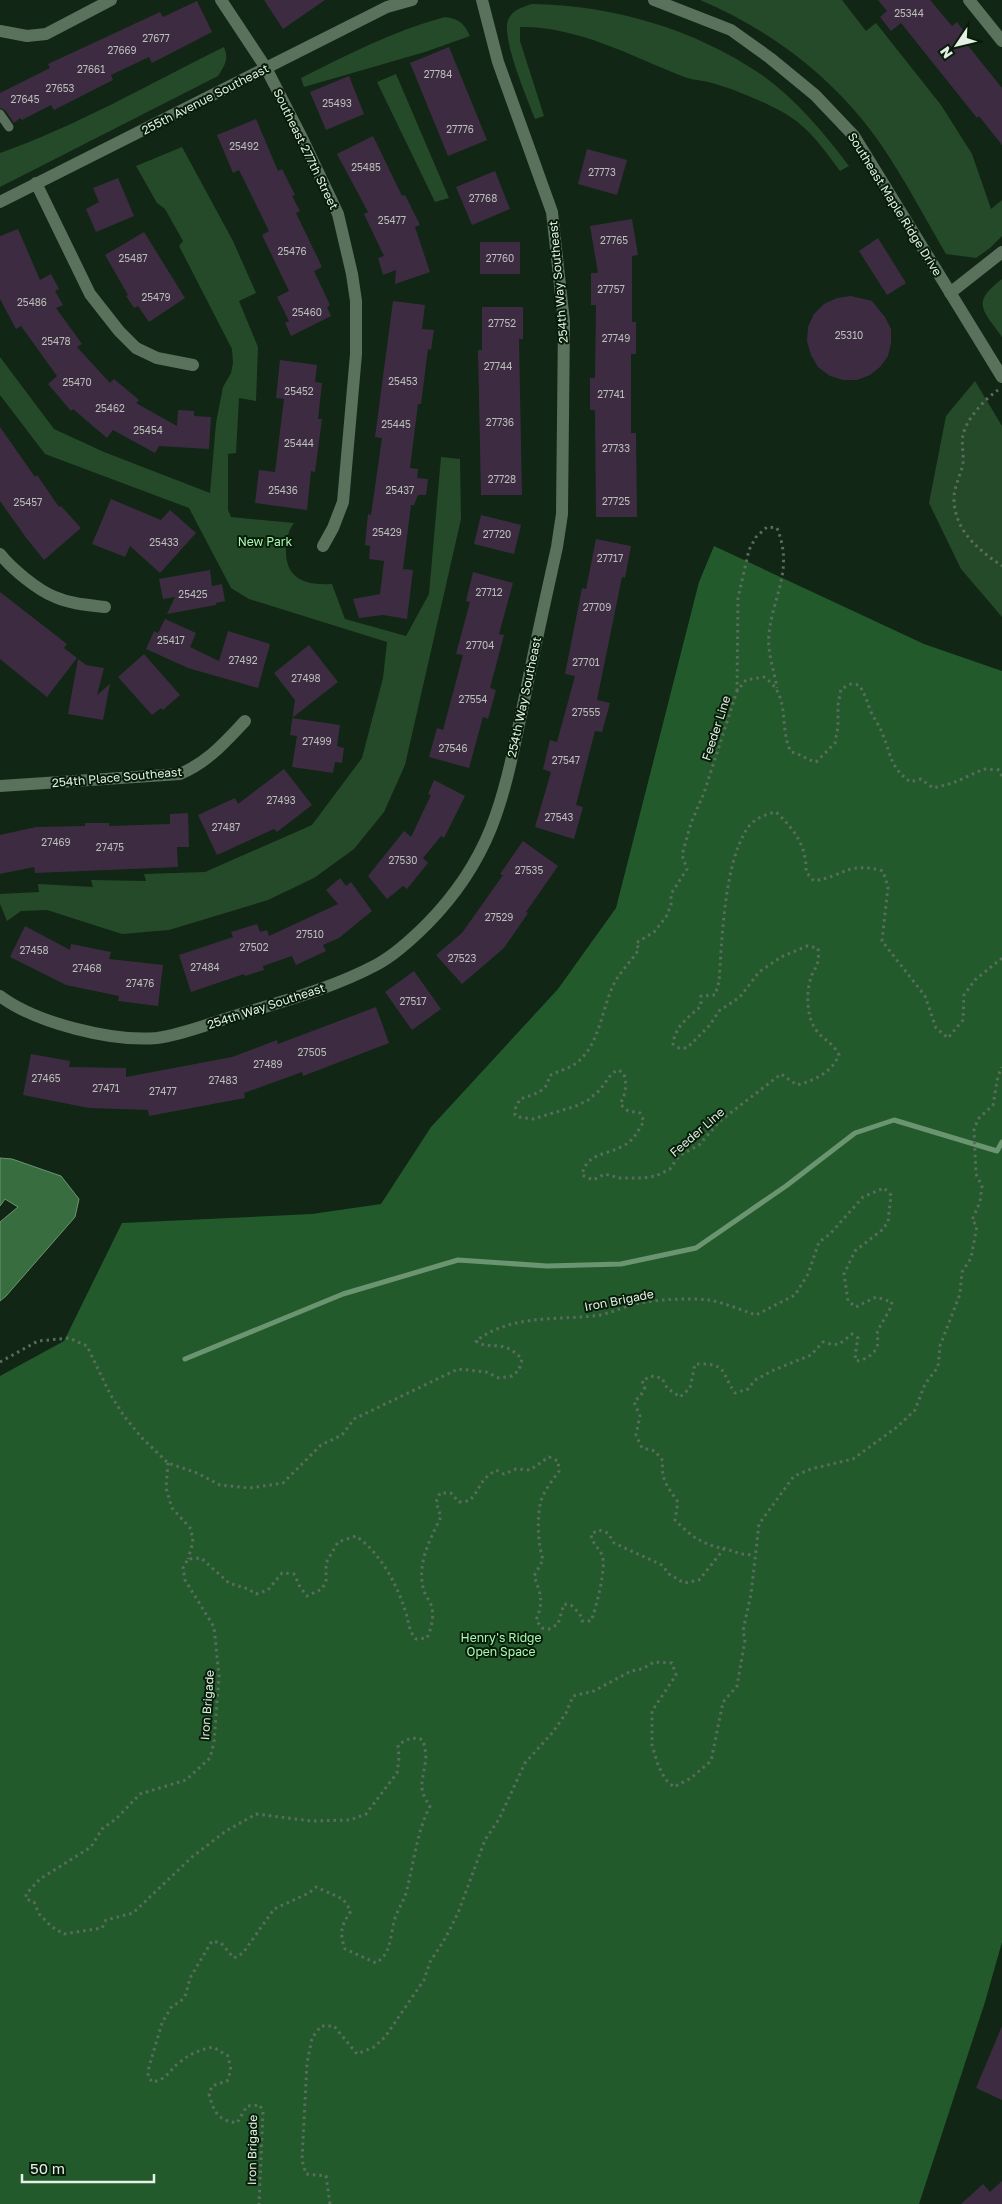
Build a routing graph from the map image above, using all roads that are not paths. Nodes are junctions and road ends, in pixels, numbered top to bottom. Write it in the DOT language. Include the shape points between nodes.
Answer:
graph roads {
  1 [pos="111,0"];
  2 [pos="221,0"];
  3 [pos="412,0"];
  4 [pos="482,0"];
  5 [pos="654,0"];
  6 [pos="969,0"];
  7 [pos="0,31"];
  8 [pos="1002,41"];
  9 [pos="266,68"];
  10 [pos="0,114"];
  11 [pos="9,126"];
  12 [pos="36,183"];
  13 [pos="0,202"];
  14 [pos="1002,252"];
  15 [pos="950,293"];
  16 [pos="193,365"];
  17 [pos="1002,377"];
  18 [pos="323,546"];
  19 [pos="0,554"];
  20 [pos="105,607"];
  21 [pos="244,721"];
  22 [pos="0,786"];
  23 [pos="0,996"];
  1 -- 7 [label="street" via="46,34 27,36"];
  2 -- 9 [label="street, Southeast 277th Street"];
  3 -- 9 [label="street, 255th Avenue Southeast" via="387,7"];
  4 -- 23 [label="street, 254th Way Southeast" via="498,62 552,212 564,322 562,514 557,547 502,801 482,850 461,885 436,915 410,941 378,964 330,986 184,1032 157,1038 96,1034 40,1016"];
  5 -- 15 [label="street, Southeast Maple Ridge Drive" via="731,30 815,95 854,136"];
  6 -- 8 [label="street"];
  9 -- 12 [label="street, 255th Avenue Southeast"];
  9 -- 18 [label="street, Southeast 277th Street" via="338,214 356,301 356,354 343,502"];
  10 -- 11 [label="lane"];
  12 -- 13 [label="street, 255th Avenue Southeast"];
  12 -- 16 [label="street" via="90,294 119,331 136,348 157,358"];
  14 -- 15 [label="street"];
  15 -- 17 [label="street, Southeast Maple Ridge Drive"];
  19 -- 20 [label="street" via="7,563 54,597"];
  21 -- 22 [label="street, 254th Place Southeast" via="197,767 180,774"];
}
